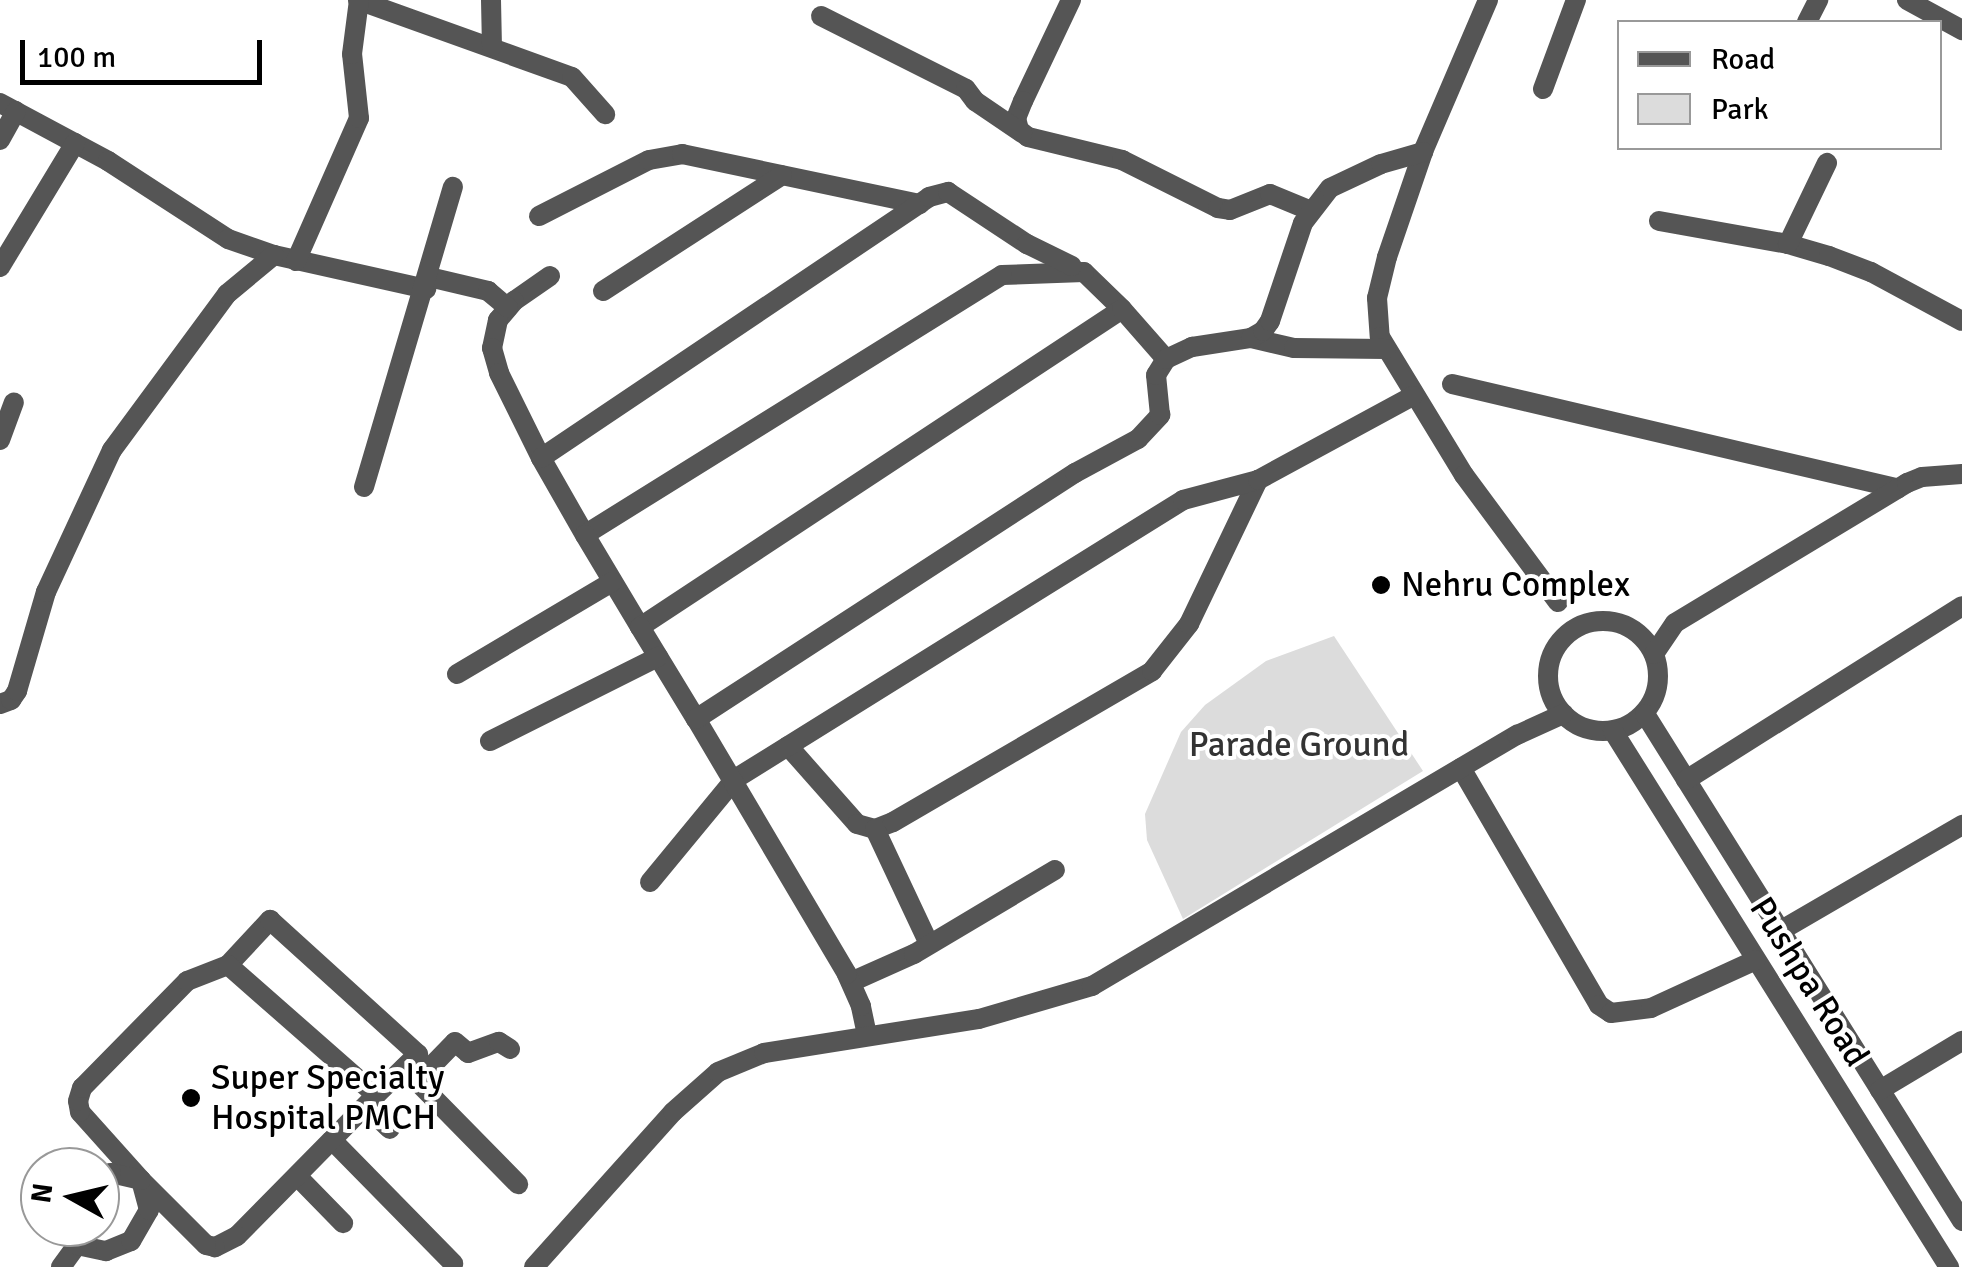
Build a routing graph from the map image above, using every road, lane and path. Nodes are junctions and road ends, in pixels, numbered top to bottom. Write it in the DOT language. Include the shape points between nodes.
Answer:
graph roads {
  1 [pos="359,0"];
  2 [pos="491,0"];
  3 [pos="1072,0"];
  4 [pos="1488,0"];
  5 [pos="1576,0"];
  6 [pos="1906,0"];
  7 [pos="821,16"];
  8 [pos="1962,29"];
  9 [pos="492,46"];
  10 [pos="1543,89"];
  11 [pos="8,107"];
  12 [pos="605,114"];
  13 [pos="1028,137"];
  14 [pos="0,140"];
  15 [pos="75,143"];
  16 [pos="1423,152"];
  17 [pos="1827,163"];
  18 [pos="782,175"];
  19 [pos="453,187"];
  20 [pos="920,204"];
  21 [pos="1311,212"];
  22 [pos="539,216"];
  23 [pos="1660,221"];
  24 [pos="1028,244"];
  25 [pos="1788,244"];
  26 [pos="274,255"];
  27 [pos="296,261"];
  28 [pos="0,267"];
  29 [pos="1084,272"];
  30 [pos="1002,275"];
  31 [pos="550,276"];
  32 [pos="428,283"];
  33 [pos="603,291"];
  34 [pos="508,308"];
  35 [pos="1122,309"];
  36 [pos="1962,321"];
  37 [pos="1251,338"];
  38 [pos="1386,349"];
  39 [pos="1166,359"];
  40 [pos="1452,384"];
  41 [pos="1413,396"];
  42 [pos="14,402"];
  43 [pos="0,440"];
  44 [pos="540,458"];
  45 [pos="1962,474"];
  46 [pos="1258,480"];
  47 [pos="364,488"];
  48 [pos="1898,489"];
  49 [pos="585,535"];
  50 [pos="612,582"];
  51 [pos="1558,602"];
  52 [pos="1962,606"];
  53 [pos="1675,623"];
  54 [pos="640,627"];
  55 [pos="1634,630"];
  56 [pos="1654,654"];
  57 [pos="658,657"];
  58 [pos="457,674"];
  59 [pos="1549,688"];
  60 [pos="0,704"];
  61 [pos="1562,714"];
  62 [pos="1645,714"];
  63 [pos="696,718"];
  64 [pos="1613,732"];
  65 [pos="1517,735"];
  66 [pos="490,741"];
  67 [pos="788,746"];
  68 [pos="1460,768"];
  69 [pos="735,779"];
  70 [pos="1686,780"];
  71 [pos="1962,825"];
  72 [pos="875,829"];
  73 [pos="1055,870"];
  74 [pos="650,882"];
  75 [pos="1780,931"];
  76 [pos="929,944"];
  77 [pos="1756,960"];
  78 [pos="228,965"];
  79 [pos="851,982"];
  80 [pos="867,1035"];
  81 [pos="1962,1041"];
  82 [pos="510,1049"];
  83 [pos="410,1074"];
  84 [pos="1880,1090"];
  85 [pos="371,1100"];
  86 [pos="390,1129"];
  87 [pos="332,1140"];
  88 [pos="120,1174"];
  89 [pos="297,1176"];
  90 [pos="141,1180"];
  91 [pos="518,1184"];
  92 [pos="1962,1222"];
  93 [pos="343,1224"];
  94 [pos="120,1245"];
  95 [pos="452,1263"];
  96 [pos="534,1267"];
  97 [pos="1949,1267"];
  1 -- 9 [label="street"];
  1 -- 27 [label="street" via="352,54 358,118"];
  2 -- 9 [label="street"];
  3 -- 13 [label="street" via="1016,118"];
  4 -- 16 [label="street"];
  5 -- 10 [label="street"];
  6 -- 8 [label="street"];
  7 -- 13 [label="street" via="966,89"];
  9 -- 12 [label="street" via="572,77"];
  11 -- 14 [label="street"];
  11 -- 15 [label="street"];
  13 -- 21 [label="street" via="1122,160 1218,208 1230,210 1270,194"];
  15 -- 26 [label="street" via="228,239"];
  15 -- 28 [label="street"];
  16 -- 21 [label="street" via="1348,177"];
  16 -- 38 [label="street" via="1377,298"];
  17 -- 25 [label="street"];
  18 -- 20 [label="street"];
  18 -- 22 [label="street" via="665,155"];
  18 -- 33 [label="street"];
  19 -- 32 [label="street"];
  20 -- 24 [label="street" via="948,192"];
  20 -- 44 [label="street"];
  21 -- 37 [label="street" via="1293,245 1270,321"];
  23 -- 25 [label="street"];
  24 -- 29 [label="street"];
  24 -- 30 [label="street"];
  25 -- 36 [label="street" via="1871,272"];
  26 -- 27 [label="street"];
  26 -- 60 [label="street" via="227,294 112,450 46,592 18,691"];
  27 -- 32 [label="street"];
  29 -- 30 [label="street"];
  29 -- 35 [label="street"];
  30 -- 49 [label="street"];
  31 -- 34 [label="street"];
  32 -- 34 [label="street" via="488,291"];
  32 -- 47 [label="street"];
  34 -- 44 [label="street" via="492,348"];
  35 -- 39 [label="street"];
  35 -- 54 [label="street"];
  37 -- 38 [label="street" via="1294,348"];
  37 -- 39 [label="street" via="1192,347"];
  38 -- 41 [label="street"];
  39 -- 63 [label="street" via="1156,375 1160,415 1138,439 1075,472"];
  40 -- 48 [label="street"];
  41 -- 46 [label="street"];
  41 -- 51 [label="street"];
  42 -- 43 [label="street"];
  44 -- 49 [label="street"];
  45 -- 48 [label="street" via="1922,477"];
  46 -- 67 [label="street" via="1183,500"];
  46 -- 72 [label="street" via="1190,624 1152,672"];
  48 -- 53 [label="street"];
  49 -- 50 [label="street"];
  50 -- 54 [label="street"];
  50 -- 58 [label="street"];
  52 -- 70 [label="street"];
  53 -- 55 [label="street"];
  53 -- 56 [label="street"];
  54 -- 57 [label="street"];
  55 -- 56 [label="street"];
  55 -- 59 [label="street" via="1604,620 1567,634 1552,657"];
  56 -- 62 [label="street" via="1658,685"];
  57 -- 63 [label="street"];
  57 -- 66 [label="street"];
  59 -- 61 [label="street"];
  59 -- 65 [label="street"];
  61 -- 64 [label="street" via="1595,732"];
  61 -- 65 [label="street"];
  62 -- 64 [label="street"];
  62 -- 70 [label="street, Pushpa Road"];
  63 -- 69 [label="street"];
  64 -- 77 [label="street, Pushpa Road"];
  65 -- 68 [label="street"];
  67 -- 69 [label="street"];
  67 -- 72 [label="street" via="840,810"];
  68 -- 77 [label="street" via="1599,1005 1611,1013 1651,1008"];
  68 -- 80 [label="street" via="1092,986 979,1019"];
  69 -- 74 [label="street"];
  69 -- 79 [label="street"];
  70 -- 75 [label="street, Pushpa Road"];
  71 -- 75 [label="street"];
  72 -- 76 [label="street"];
  73 -- 76 [label="street"];
  75 -- 84 [label="street, Pushpa Road"];
  76 -- 79 [label="street"];
  77 -- 97 [label="street, Pushpa Road"];
  78 -- 83 [label="street" via="270,920 418,1054"];
  78 -- 85 [label="street"];
  78 -- 90 [label="street" via="187,981 82,1088 80,1112"];
  79 -- 80 [label="street"];
  80 -- 96 [label="street" via="764,1053 718,1072 673,1112"];
  81 -- 84 [label="street"];
  82 -- 83 [label="street" via="499,1042 468,1053 455,1042"];
  83 -- 85 [label="street"];
  83 -- 91 [label="street"];
  84 -- 92 [label="street, Pushpa Road"];
  85 -- 86 [label="street"];
  85 -- 87 [label="street"];
  87 -- 89 [label="street"];
  87 -- 95 [label="street"];
  88 -- 90 [label="street"];
  89 -- 90 [label="street" via="237,1236 215,1247"];
  89 -- 93 [label="street"];
  90 -- 94 [label="street" via="149,1210 131,1241"];
}
